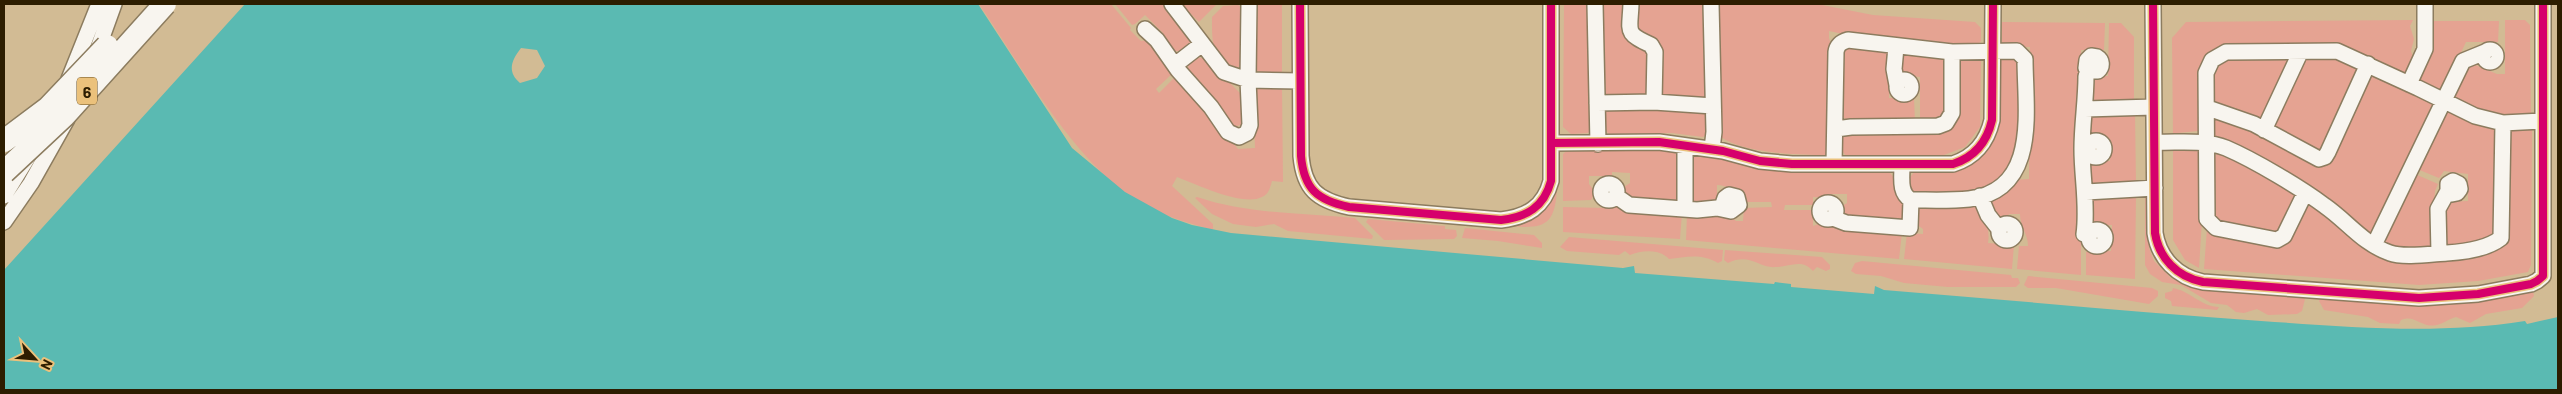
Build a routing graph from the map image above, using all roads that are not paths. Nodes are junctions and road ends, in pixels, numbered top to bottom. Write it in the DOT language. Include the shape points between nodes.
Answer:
graph roads {
  1 [pos="147,4"];
  2 [pos="165,4"];
  3 [pos="1172,4"];
  4 [pos="1250,4"];
  5 [pos="1300,4"];
  6 [pos="1551,4"];
  7 [pos="1595,4"];
  8 [pos="1631,4"];
  9 [pos="1711,4"];
  10 [pos="1993,4"];
  11 [pos="2153,4"];
  12 [pos="2425,4"];
  13 [pos="2543,4"];
  14 [pos="102,6"];
  15 [pos="1145,29"];
  16 [pos="1202,44"];
  17 [pos="1896,47"];
  18 [pos="1992,51"];
  19 [pos="1952,52"];
  20 [pos="2485,52"];
  21 [pos="2300,53"];
  22 [pos="2368,64"];
  23 [pos="1175,65"];
  24 [pos="2090,72"];
  25 [pos="1248,80"];
  26 [pos="1300,82"];
  27 [pos="2409,84"];
  28 [pos="1897,85"];
  29 [pos="2444,100"];
  30 [pos="1654,102"];
  31 [pos="1597,103"];
  32 [pos="1713,106"];
  33 [pos="2154,107"];
  34 [pos="2208,108"];
  35 [pos="2085,109"];
  36 [pos="2542,121"];
  37 [pos="2503,124"];
  38 [pos="1836,129"];
  39 [pos="2264,130"];
  40 [pos="4,141"];
  41 [pos="2154,142"];
  42 [pos="1551,143"];
  43 [pos="1598,144"];
  44 [pos="2208,144"];
  45 [pos="1685,146"];
  46 [pos="1712,149"];
  47 [pos="1834,164"];
  48 [pos="1902,166"];
  49 [pos="4,172"];
  50 [pos="2155,188"];
  51 [pos="2448,191"];
  52 [pos="2086,192"];
  53 [pos="2304,194"];
  54 [pos="4,196"];
  55 [pos="1616,196"];
  56 [pos="1980,196"];
  57 [pos="1911,200"];
  58 [pos="1726,208"];
  59 [pos="1685,209"];
  60 [pos="1833,218"];
  61 [pos="4,222"];
  62 [pos="1999,229"];
  63 [pos="2089,236"];
  64 [pos="2374,245"];
  65 [pos="2439,253"];
  1 -- 40 [label="highway, 6, bridge" via="48,108"];
  2 -- 49 [label="highway, 6, bridge" via="64,115"];
  3 -- 16 [label="street"];
  4 -- 25 [label="street"];
  5 -- 26 [label="street"];
  6 -- 42 [label="street"];
  7 -- 31 [label="street"];
  8 -- 30 [label="street" via="1630,32 1635,39 1651,45 1655,52"];
  9 -- 32 [label="street"];
  10 -- 18 [label="street"];
  11 -- 33 [label="street"];
  12 -- 27 [label="street" via="2425,49"];
  13 -- 36 [label="street"];
  14 -- 54 [label="street" via="53,113"];
  14 -- 61 [label="street" via="98,49 55,144"];
  15 -- 23 [label="street"];
  16 -- 23 [label="street"];
  16 -- 25 [label="street" via="1224,72"];
  17 -- 19 [label="street"];
  17 -- 28 [label="street" via="1894,69"];
  17 -- 38 [label="street" via="1848,40 1837,46"];
  18 -- 19 [label="street"];
  18 -- 48 [label="street" via="1992,120 1982,144 1970,157 1953,164"];
  18 -- 56 [label="street" via="2017,51 2026,59 2025,145 2010,178"];
  19 -- 38 [label="street" via="1952,113 1946,123 1938,126"];
  20 -- 29 [label="street" via="2462,61"];
  21 -- 22 [label="street" via="2337,52"];
  21 -- 34 [label="street" via="2226,52 2212,60 2206,73"];
  21 -- 39 [label="street"];
  22 -- 27 [label="street"];
  22 -- 39 [label="street" via="2325,157 2319,159"];
  23 -- 25 [label="street" via="1234,136 1247,133 1250,125"];
  24 -- 35 [label="street" via="2086,76"];
  25 -- 26 [label="street"];
  26 -- 42 [label="street" via="1303,172 1318,195 1337,204 1501,220 1520,218 1536,208 1549,188"];
  27 -- 29 [label="street"];
  29 -- 37 [label="street" via="2475,116"];
  29 -- 64 [label="street"];
  30 -- 31 [label="street"];
  30 -- 32 [label="street"];
  31 -- 43 [label="street"];
  32 -- 46 [label="street"];
  33 -- 35 [label="street"];
  33 -- 41 [label="street"];
  34 -- 39 [label="street"];
  34 -- 44 [label="street"];
  35 -- 52 [label="street" via="2082,182"];
  36 -- 37 [label="street"];
  36 -- 50 [label="street" via="2543,276 2531,284 2478,294 2385,297 2196,280 2177,271 2162,255 2157,244"];
  37 -- 65 [label="street" via="2501,238 2492,245"];
  38 -- 47 [label="street"];
  41 -- 44 [label="street"];
  41 -- 50 [label="street"];
  42 -- 43 [label="street"];
  43 -- 45 [label="street" via="1659,142"];
  44 -- 53 [label="street" via="2229,149"];
  44 -- 53 [label="street" via="2207,220 2216,228 2277,240 2284,236"];
  45 -- 46 [label="street"];
  45 -- 59 [label="street"];
  46 -- 47 [label="street" via="1760,161"];
  47 -- 48 [label="street"];
  48 -- 57 [label="street" via="1903,191"];
  50 -- 52 [label="street"];
  51 -- 65 [label="street" via="2438,209"];
  52 -- 63 [label="street" via="2084,234"];
  53 -- 64 [label="street" via="2327,207 2359,237"];
  55 -- 59 [label="street" via="1629,205"];
  56 -- 57 [label="street"];
  56 -- 62 [label="street" via="1988,215"];
  57 -- 60 [label="street" via="1910,228 1846,223"];
  58 -- 59 [label="street"];
  64 -- 65 [label="street" via="2391,254"];
}
